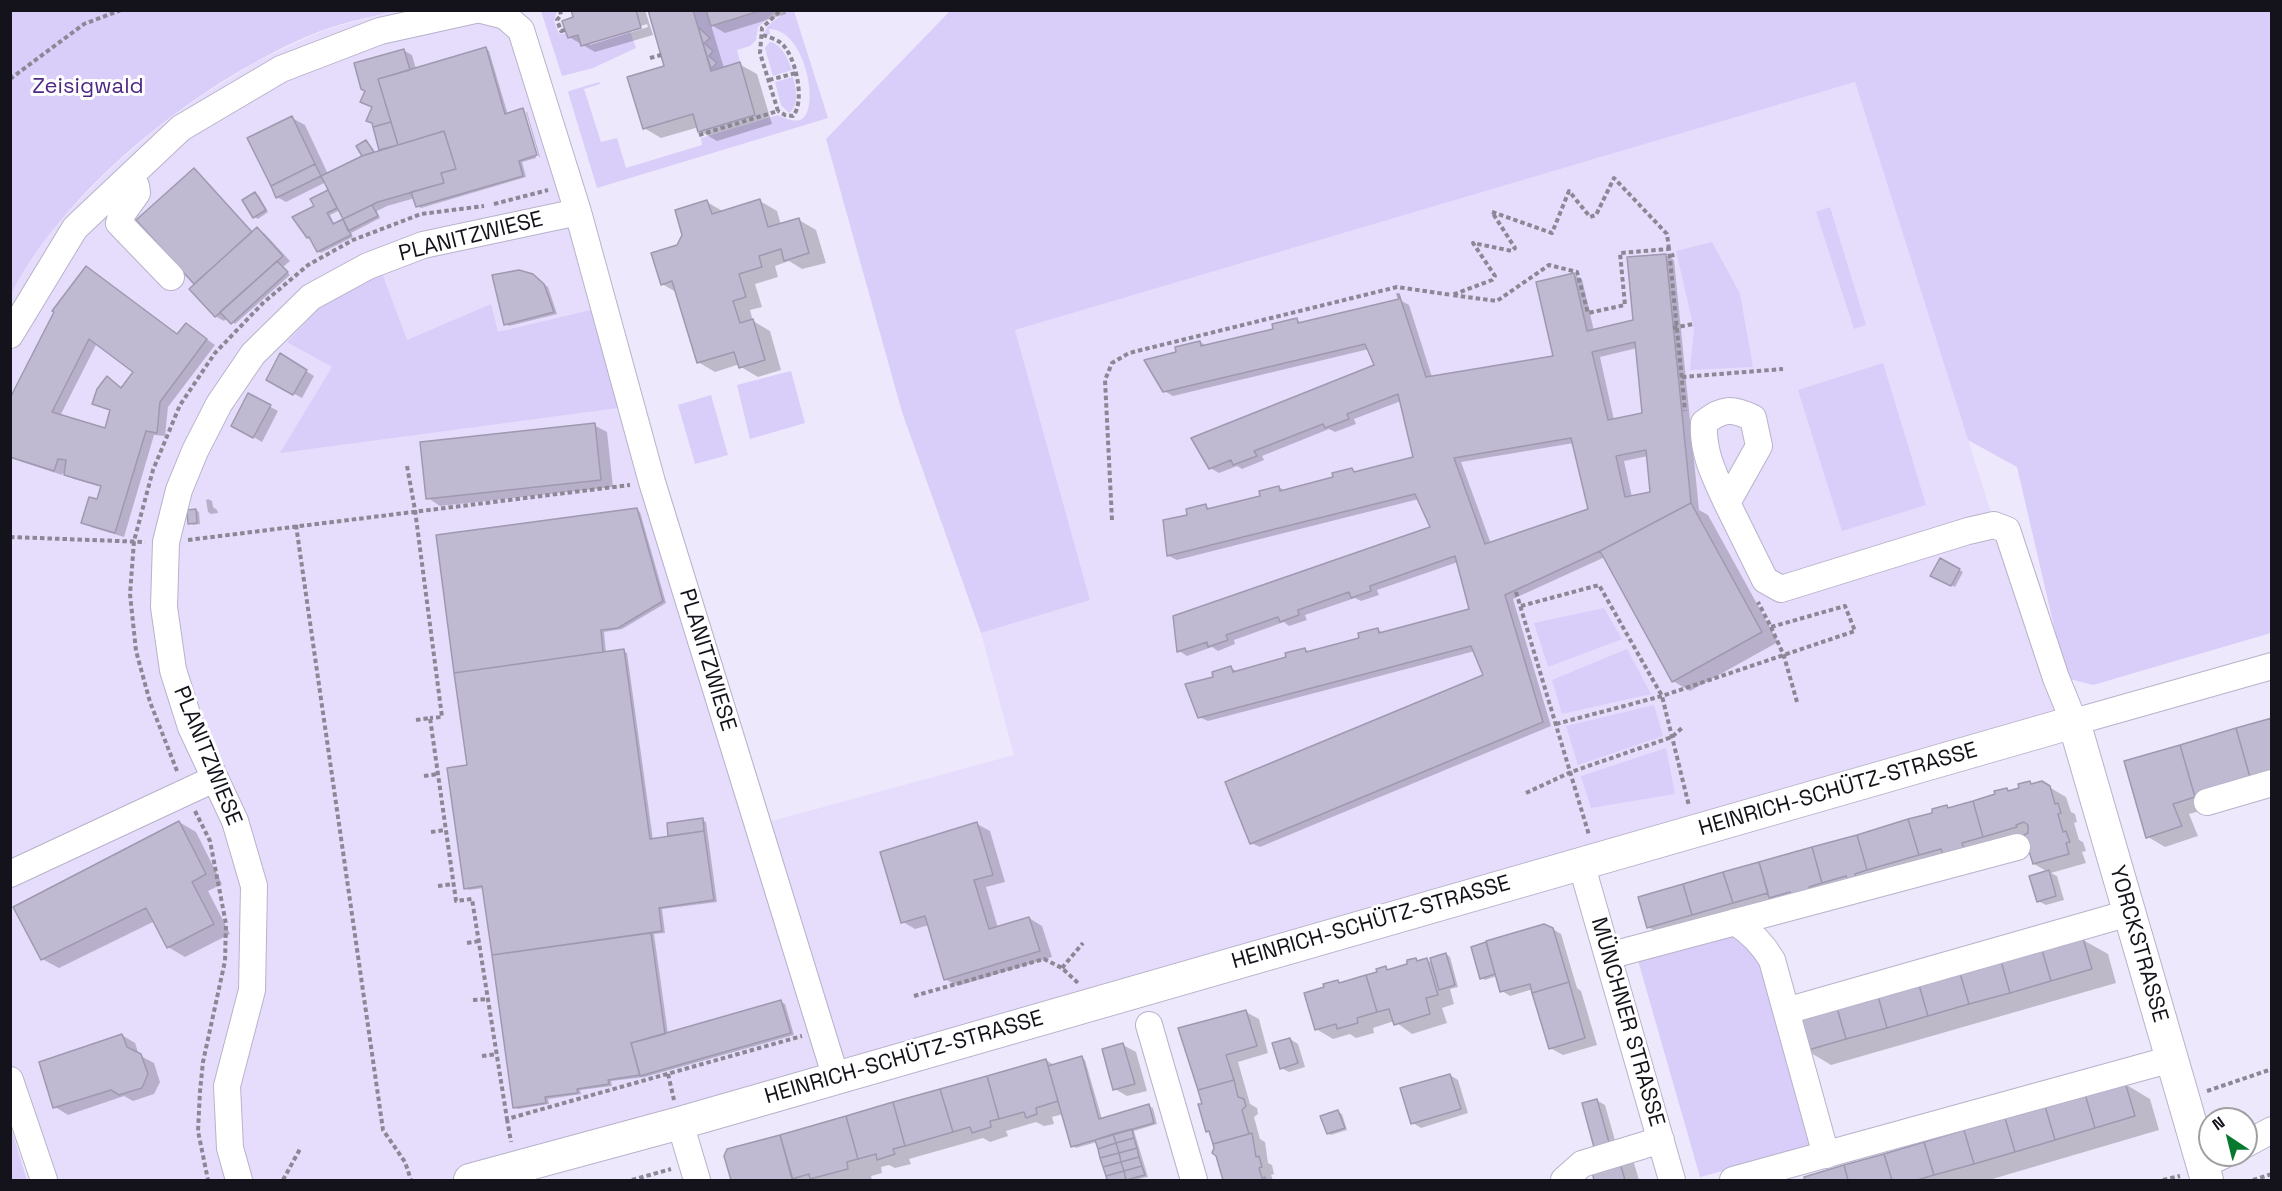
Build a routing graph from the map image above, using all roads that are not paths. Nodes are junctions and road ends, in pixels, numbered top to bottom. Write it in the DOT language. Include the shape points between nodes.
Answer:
graph roads {
  1 [pos="475,10"];
  2 [pos="482,10"];
  3 [pos="524,20"];
  4 [pos="128,178"];
  5 [pos="578,212"];
  6 [pos="171,278"];
  7 [pos="10,335"];
  8 [pos="1727,502"];
  9 [pos="2271,666"];
  10 [pos="2074,722"];
  11 [pos="214,779"];
  12 [pos="2271,783"];
  13 [pos="2208,802"];
  14 [pos="2016,847"];
  15 [pos="1588,861"];
  16 [pos="10,874"];
  17 [pos="2129,912"];
  18 [pos="1735,922"];
  19 [pos="1608,956"];
  20 [pos="1786,1011"];
  21 [pos="1149,1025"];
  22 [pos="2172,1059"];
  23 [pos="836,1078"];
  24 [pos="10,1080"];
  25 [pos="680,1124"];
  26 [pos="1661,1140"];
  27 [pos="1826,1155"];
  28 [pos="2205,1170"];
  29 [pos="694,1172"];
  30 [pos="44,1180"];
  31 [pos="239,1180"];
  32 [pos="470,1180"];
  33 [pos="1194,1180"];
  34 [pos="1563,1180"];
  35 [pos="1672,1180"];
  36 [pos="1733,1180"];
  1 -- 4 [label="street" via="380,31 281,69 181,128"];
  2 -- 3 [label="street"];
  3 -- 5 [label="street"];
  4 -- 6 [label="street" via="137,193 119,223"];
  4 -- 7 [label="street" via="75,228"];
  5 -- 11 [label="street, PLANITZWIESE" via="423,245 368,266 311,297 253,354 219,404 179,490 166,542 164,607 172,670"];
  5 -- 23 [label="street, PLANITZWIESE" via="652,482"];
  8 -- 10 [label="street" via="1765,580 1781,589 1968,531 1994,525 2007,530"];
  9 -- 10 [label="street, HEINRICH-SCHÜTZ-STRASSE"];
  10 -- 15 [label="main road, HEINRICH-SCHÜTZ-STRASSE"];
  10 -- 17 [label="main road, YORCKSTRASSE"];
  11 -- 16 [label="street"];
  11 -- 31 [label="street, PLANITZWIESE" via="235,821 254,886 252,990 227,1086 230,1148"];
  12 -- 13 [label="street"];
  14 -- 18 [label="street"];
  15 -- 19 [label="street, MÜNCHNER STRASSE"];
  15 -- 23 [label="main road, HEINRICH-SCHÜTZ-STRASSE"];
  17 -- 20 [label="street"];
  17 -- 22 [label="main road, YORCKSTRASSE"];
  18 -- 19 [label="street"];
  18 -- 20 [label="street" via="1763,945 1772,960"];
  19 -- 26 [label="street, MÜNCHNER STRASSE"];
  20 -- 27 [label="street"];
  21 -- 33 [label="street"];
  22 -- 27 [label="street"];
  22 -- 28 [label="main road, YORCKSTRASSE"];
  23 -- 25 [label="main road, HEINRICH-SCHÜTZ-STRASSE"];
  24 -- 30 [label="street"];
  25 -- 29 [label="street"];
  25 -- 32 [label="main road, HEINRICH-SCHÜTZ-STRASSE"];
  26 -- 34 [label="street" via="1582,1164"];
  26 -- 35 [label="street, MÜNCHNER STRASSE"];
  27 -- 36 [label="street"];
}
